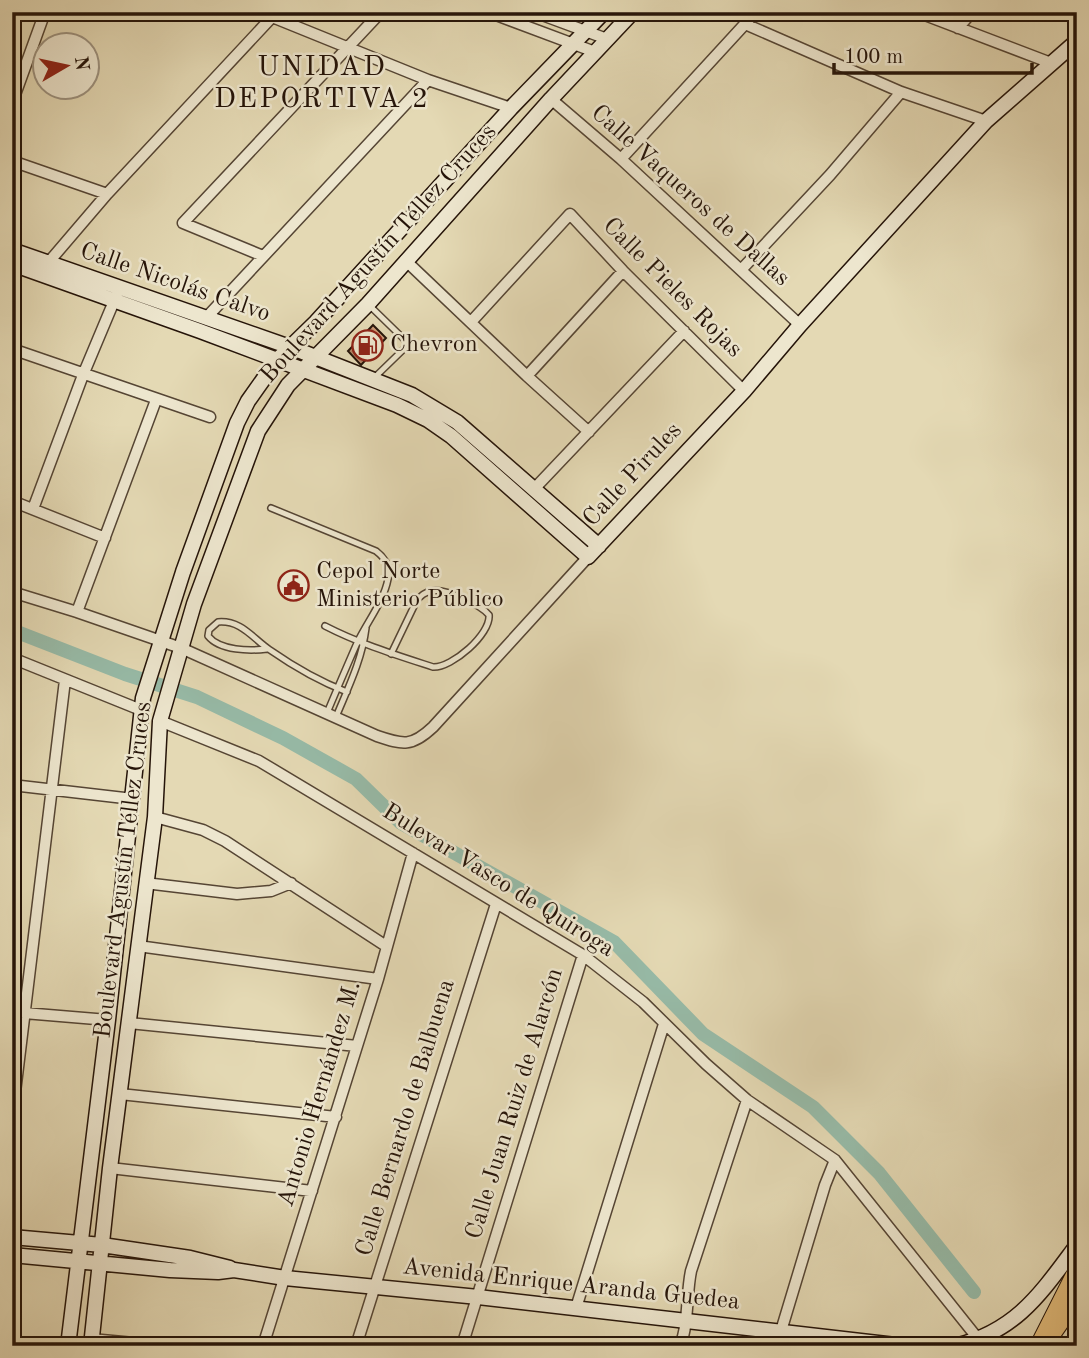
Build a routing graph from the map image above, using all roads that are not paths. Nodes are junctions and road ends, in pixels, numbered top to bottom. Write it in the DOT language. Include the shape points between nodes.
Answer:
graph roads {
  1 [pos="45,12"];
  2 [pos="260,12"];
  3 [pos="381,12"];
  4 [pos="488,12"];
  5 [pos="534,12"];
  6 [pos="604,12"];
  7 [pos="633,12"];
  8 [pos="756,12"];
  9 [pos="917,12"];
  10 [pos="972,12"];
  11 [pos="272,16"];
  12 [pos="744,24"];
  13 [pos="958,28"];
  14 [pos="586,31"];
  15 [pos="607,39"];
  16 [pos="1077,41"];
  17 [pos="573,45"];
  18 [pos="348,48"];
  19 [pos="595,52"];
  20 [pos="1051,63"];
  21 [pos="428,80"];
  22 [pos="901,92"];
  23 [pos="551,99"];
  24 [pos="12,103"];
  25 [pos="511,108"];
  26 [pos="986,121"];
  27 [pos="621,159"];
  28 [pos="12,160"];
  29 [pos="107,194"];
  30 [pos="12,250"];
  31 [pos="264,256"];
  32 [pos="405,260"];
  33 [pos="48,263"];
  34 [pos="12,264"];
  35 [pos="741,270"];
  36 [pos="623,271"];
  37 [pos="116,294"];
  38 [pos="368,304"];
  39 [pos="206,318"];
  40 [pos="471,322"];
  41 [pos="800,325"];
  42 [pos="684,331"];
  43 [pos="290,347"];
  44 [pos="12,349"];
  45 [pos="315,357"];
  46 [pos="277,359"];
  47 [pos="303,369"];
  48 [pos="83,375"];
  49 [pos="527,376"];
  50 [pos="373,379"];
  51 [pos="744,391"];
  52 [pos="156,400"];
  53 [pos="210,417"];
  54 [pos="589,432"];
  55 [pos="534,489"];
  56 [pos="12,501"];
  57 [pos="271,508"];
  58 [pos="33,509"];
  59 [pos="105,538"];
  60 [pos="599,546"];
  61 [pos="588,557"];
  62 [pos="12,592"];
  63 [pos="77,612"];
  64 [pos="325,626"];
  65 [pos="161,641"];
  66 [pos="361,644"];
  67 [pos="181,648"];
  68 [pos="267,649"];
  69 [pos="391,654"];
  70 [pos="12,658"];
  71 [pos="65,680"];
  72 [pos="337,688"];
  73 [pos="348,692"];
  74 [pos="142,704"];
  75 [pos="331,715"];
  76 [pos="160,721"];
  77 [pos="12,785"];
  78 [pos="52,789"];
  79 [pos="133,799"];
  80 [pos="155,817"];
  81 [pos="413,853"];
  82 [pos="145,883"];
  83 [pos="291,883"];
  84 [pos="496,904"];
  85 [pos="138,946"];
  86 [pos="386,946"];
  87 [pos="583,955"];
  88 [pos="378,979"];
  89 [pos="18,1013"];
  90 [pos="108,1020"];
  91 [pos="129,1023"];
  92 [pos="664,1024"];
  93 [pos="358,1046"];
  94 [pos="120,1094"];
  95 [pos="747,1100"];
  96 [pos="12,1117"];
  97 [pos="336,1117"];
  98 [pos="835,1160"];
  99 [pos="110,1168"];
  100 [pos="312,1191"];
  101 [pos="12,1237"];
  102 [pos="80,1243"];
  103 [pos="102,1245"];
  104 [pos="1077,1245"];
  105 [pos="12,1255"];
  106 [pos="77,1261"];
  107 [pos="100,1264"];
  108 [pos="1077,1269"];
  109 [pos="234,1270"];
  110 [pos="285,1278"];
  111 [pos="375,1288"];
  112 [pos="478,1297"];
  113 [pos="1077,1299"];
  114 [pos="576,1308"];
  115 [pos="685,1320"];
  116 [pos="781,1331"];
  117 [pos="807,1340"];
  118 [pos="979,1340"];
  119 [pos="91,1342"];
  120 [pos="68,1346"];
  121 [pos="166,1346"];
  122 [pos="263,1346"];
  123 [pos="356,1346"];
  124 [pos="462,1346"];
  125 [pos="680,1346"];
  126 [pos="904,1346"];
  127 [pos="955,1346"];
  128 [pos="1038,1346"];
  129 [pos="1045,1346"];
  1 -- 24 [label="street"];
  2 -- 11 [label="street"];
  3 -- 18 [label="street"];
  4 -- 17 [label="street"];
  5 -- 14 [label="street"];
  6 -- 14 [label="street, Boulevard Agustín Téllez Cruces"];
  7 -- 15 [label="street, Boulevard Agustín Téllez Cruces"];
  8 -- 12 [label="street"];
  9 -- 13 [label="street"];
  10 -- 13 [label="street"];
  11 -- 18 [label="street"];
  11 -- 29 [label="street"];
  12 -- 22 [label="street"];
  12 -- 27 [label="street"];
  13 -- 20 [label="street"];
  14 -- 15 [label="street"];
  14 -- 17 [label="street, Boulevard Agustín Téllez Cruces"];
  15 -- 19 [label="street, Boulevard Agustín Téllez Cruces"];
  16 -- 20 [label="street, Calle Pirules"];
  17 -- 19 [label="street"];
  17 -- 25 [label="street, Boulevard Agustín Téllez Cruces"];
  18 -- 21 [label="street"];
  18 -- 31 [label="street" via="184,223"];
  19 -- 23 [label="street, Boulevard Agustín Téllez Cruces"];
  20 -- 26 [label="street, Calle Pirules"];
  21 -- 25 [label="street"];
  21 -- 31 [label="street"];
  22 -- 26 [label="street"];
  22 -- 35 [label="street"];
  23 -- 27 [label="street, Calle Vaqueros de Dallas"];
  23 -- 32 [label="street, Boulevard Agustín Téllez Cruces"];
  25 -- 43 [label="street, Boulevard Agustín Téllez Cruces"];
  26 -- 41 [label="street, Calle Pirules"];
  27 -- 35 [label="street, Calle Vaqueros de Dallas"];
  28 -- 29 [label="street"];
  29 -- 33 [label="street"];
  30 -- 33 [label="street, Calle Nicolás Calvo"];
  31 -- 39 [label="street"];
  32 -- 38 [label="street, Boulevard Agustín Téllez Cruces"];
  32 -- 40 [label="street"];
  33 -- 37 [label="street, Calle Nicolás Calvo"];
  34 -- 37 [label="street, Calle Nicolás Calvo"];
  35 -- 41 [label="street, Calle Vaqueros de Dallas"];
  36 -- 40 [label="street, Calle Pieles Rojas" via="570,214"];
  36 -- 42 [label="street, Calle Pieles Rojas"];
  36 -- 49 [label="street"];
  37 -- 39 [label="street, Calle Nicolás Calvo"];
  37 -- 46 [label="street, Calle Nicolás Calvo"];
  37 -- 48 [label="street"];
  38 -- 45 [label="street, Boulevard Agustín Téllez Cruces"];
  38 -- 50 [label="lane" via="409,344"];
  39 -- 43 [label="street, Calle Nicolás Calvo"];
  40 -- 49 [label="street"];
  41 -- 51 [label="street, Calle Pirules"];
  42 -- 51 [label="street, Calle Pieles Rojas"];
  42 -- 54 [label="street"];
  43 -- 45 [label="street, Calle Nicolás Calvo"];
  43 -- 46 [label="street, Boulevard Agustín Téllez Cruces"];
  44 -- 48 [label="street"];
  45 -- 47 [label="street, Boulevard Agustín Téllez Cruces"];
  45 -- 50 [label="street, Calle Nicolás Calvo"];
  46 -- 47 [label="street, Calle Nicolás Calvo"];
  46 -- 65 [label="street, Boulevard Agustín Téllez Cruces" via="237,423"];
  47 -- 61 [label="street, Calle Nicolás Calvo" via="428,420"];
  47 -- 67 [label="street, Boulevard Agustín Téllez Cruces" via="258,431"];
  48 -- 52 [label="street"];
  48 -- 58 [label="street"];
  49 -- 54 [label="street"];
  50 -- 55 [label="street, Calle Nicolás Calvo" via="438,408"];
  51 -- 60 [label="street, Calle Pirules"];
  52 -- 53 [label="street"];
  52 -- 59 [label="street"];
  54 -- 55 [label="street"];
  55 -- 60 [label="street, Calle Nicolás Calvo"];
  56 -- 58 [label="street"];
  57 -- 66 [label="lane" via="350,538 385,558 388,579"];
  58 -- 59 [label="street"];
  59 -- 63 [label="street"];
  60 -- 61 [label="street, Calle Pirules"];
  61 -- 75 [label="street, Calle Pirules" via="424,736 396,743"];
  62 -- 63 [label="street, Calle Pirules"];
  63 -- 65 [label="street, Calle Pirules"];
  64 -- 66 [label="lane"];
  65 -- 67 [label="street, Calle Pirules"];
  65 -- 74 [label="street, Boulevard Agustín Téllez Cruces"];
  66 -- 69 [label="lane"];
  66 -- 72 [label="lane"];
  66 -- 73 [label="lane"];
  67 -- 75 [label="street, Calle Pirules"];
  67 -- 76 [label="street, Boulevard Agustín Téllez Cruces"];
  68 -- 68 [label="lane" via="236,624 218,622 209,630 215,643"];
  68 -- 72 [label="lane"];
  69 -- 69 [label="lane" via="433,667 447,665 487,628 489,615 443,591 424,593"];
  70 -- 71 [label="street"];
  71 -- 74 [label="street"];
  71 -- 78 [label="street"];
  72 -- 73 [label="lane"];
  72 -- 75 [label="lane"];
  73 -- 75 [label="lane"];
  74 -- 79 [label="street, Boulevard Agustín Téllez Cruces"];
  76 -- 80 [label="street, Boulevard Agustín Téllez Cruces"];
  76 -- 81 [label="street, Bulevar Vasco de Quiroga" via="259,761"];
  77 -- 78 [label="street"];
  78 -- 79 [label="street"];
  78 -- 89 [label="street"];
  79 -- 90 [label="street, Boulevard Agustín Téllez Cruces"];
  80 -- 82 [label="street, Boulevard Agustín Téllez Cruces"];
  80 -- 83 [label="street" via="203,830"];
  81 -- 84 [label="street, Bulevar Vasco de Quiroga"];
  81 -- 86 [label="street, Antonio Hernández M."];
  82 -- 83 [label="street" via="237,894 271,891"];
  82 -- 85 [label="street, Boulevard Agustín Téllez Cruces"];
  83 -- 86 [label="street"];
  84 -- 87 [label="street, Bulevar Vasco de Quiroga"];
  84 -- 111 [label="street, Calle Bernardo de Balbuena"];
  85 -- 88 [label="street"];
  85 -- 91 [label="street, Boulevard Agustín Téllez Cruces"];
  86 -- 88 [label="street, Antonio Hernández M."];
  87 -- 92 [label="street, Bulevar Vasco de Quiroga"];
  87 -- 112 [label="street, Calle Juan Ruiz de Alarcón"];
  88 -- 93 [label="street, Antonio Hernández M."];
  89 -- 90 [label="street"];
  89 -- 96 [label="street"];
  90 -- 102 [label="street, Boulevard Agustín Téllez Cruces"];
  91 -- 93 [label="street"];
  91 -- 94 [label="street, Boulevard Agustín Téllez Cruces"];
  92 -- 95 [label="street, Bulevar Vasco de Quiroga"];
  92 -- 114 [label="street"];
  93 -- 97 [label="street, Antonio Hernández M."];
  94 -- 97 [label="street"];
  94 -- 99 [label="street, Boulevard Agustín Téllez Cruces"];
  95 -- 98 [label="street, Bulevar Vasco de Quiroga"];
  95 -- 115 [label="street" via="691,1270"];
  97 -- 100 [label="street, Antonio Hernández M."];
  98 -- 116 [label="street"];
  98 -- 118 [label="street, Bulevar Vasco de Quiroga"];
  99 -- 100 [label="street"];
  99 -- 103 [label="street, Boulevard Agustín Téllez Cruces"];
  100 -- 110 [label="street, Antonio Hernández M."];
  101 -- 102 [label="street, Avenida Enrique Aranda Guedea"];
  102 -- 103 [label="street, Avenida Enrique Aranda Guedea"];
  102 -- 106 [label="street, Boulevard Agustín Téllez Cruces"];
  103 -- 107 [label="street, Boulevard Agustín Téllez Cruces"];
  103 -- 109 [label="street, Avenida Enrique Aranda Guedea" via="202,1260"];
  104 -- 118 [label="street" via="1038,1296 1012,1321"];
  105 -- 106 [label="street, Avenida Enrique Aranda Guedea"];
  106 -- 107 [label="street, Avenida Enrique Aranda Guedea"];
  106 -- 120 [label="street, Boulevard Agustín Téllez Cruces"];
  107 -- 109 [label="street, Avenida Enrique Aranda Guedea"];
  107 -- 119 [label="street, Boulevard Agustín Téllez Cruces"];
  108 -- 128 [label="main road"];
  109 -- 110 [label="street, Avenida Enrique Aranda Guedea"];
  110 -- 111 [label="street, Avenida Enrique Aranda Guedea"];
  110 -- 122 [label="street, Antonio Hernández M."];
  111 -- 112 [label="street, Avenida Enrique Aranda Guedea"];
  111 -- 123 [label="street, Calle Bernardo de Balbuena"];
  112 -- 114 [label="street, Avenida Enrique Aranda Guedea"];
  112 -- 124 [label="street, Calle Juan Ruiz de Alarcón"];
  113 -- 129 [label="main road"];
  114 -- 115 [label="street, Avenida Enrique Aranda Guedea"];
  115 -- 116 [label="street, Avenida Enrique Aranda Guedea"];
  115 -- 125 [label="street"];
  116 -- 117 [label="street, Avenida Enrique Aranda Guedea"];
  117 -- 126 [label="street, Avenida Enrique Aranda Guedea"];
  118 -- 127 [label="street"];
  119 -- 121 [label="street"];
}
